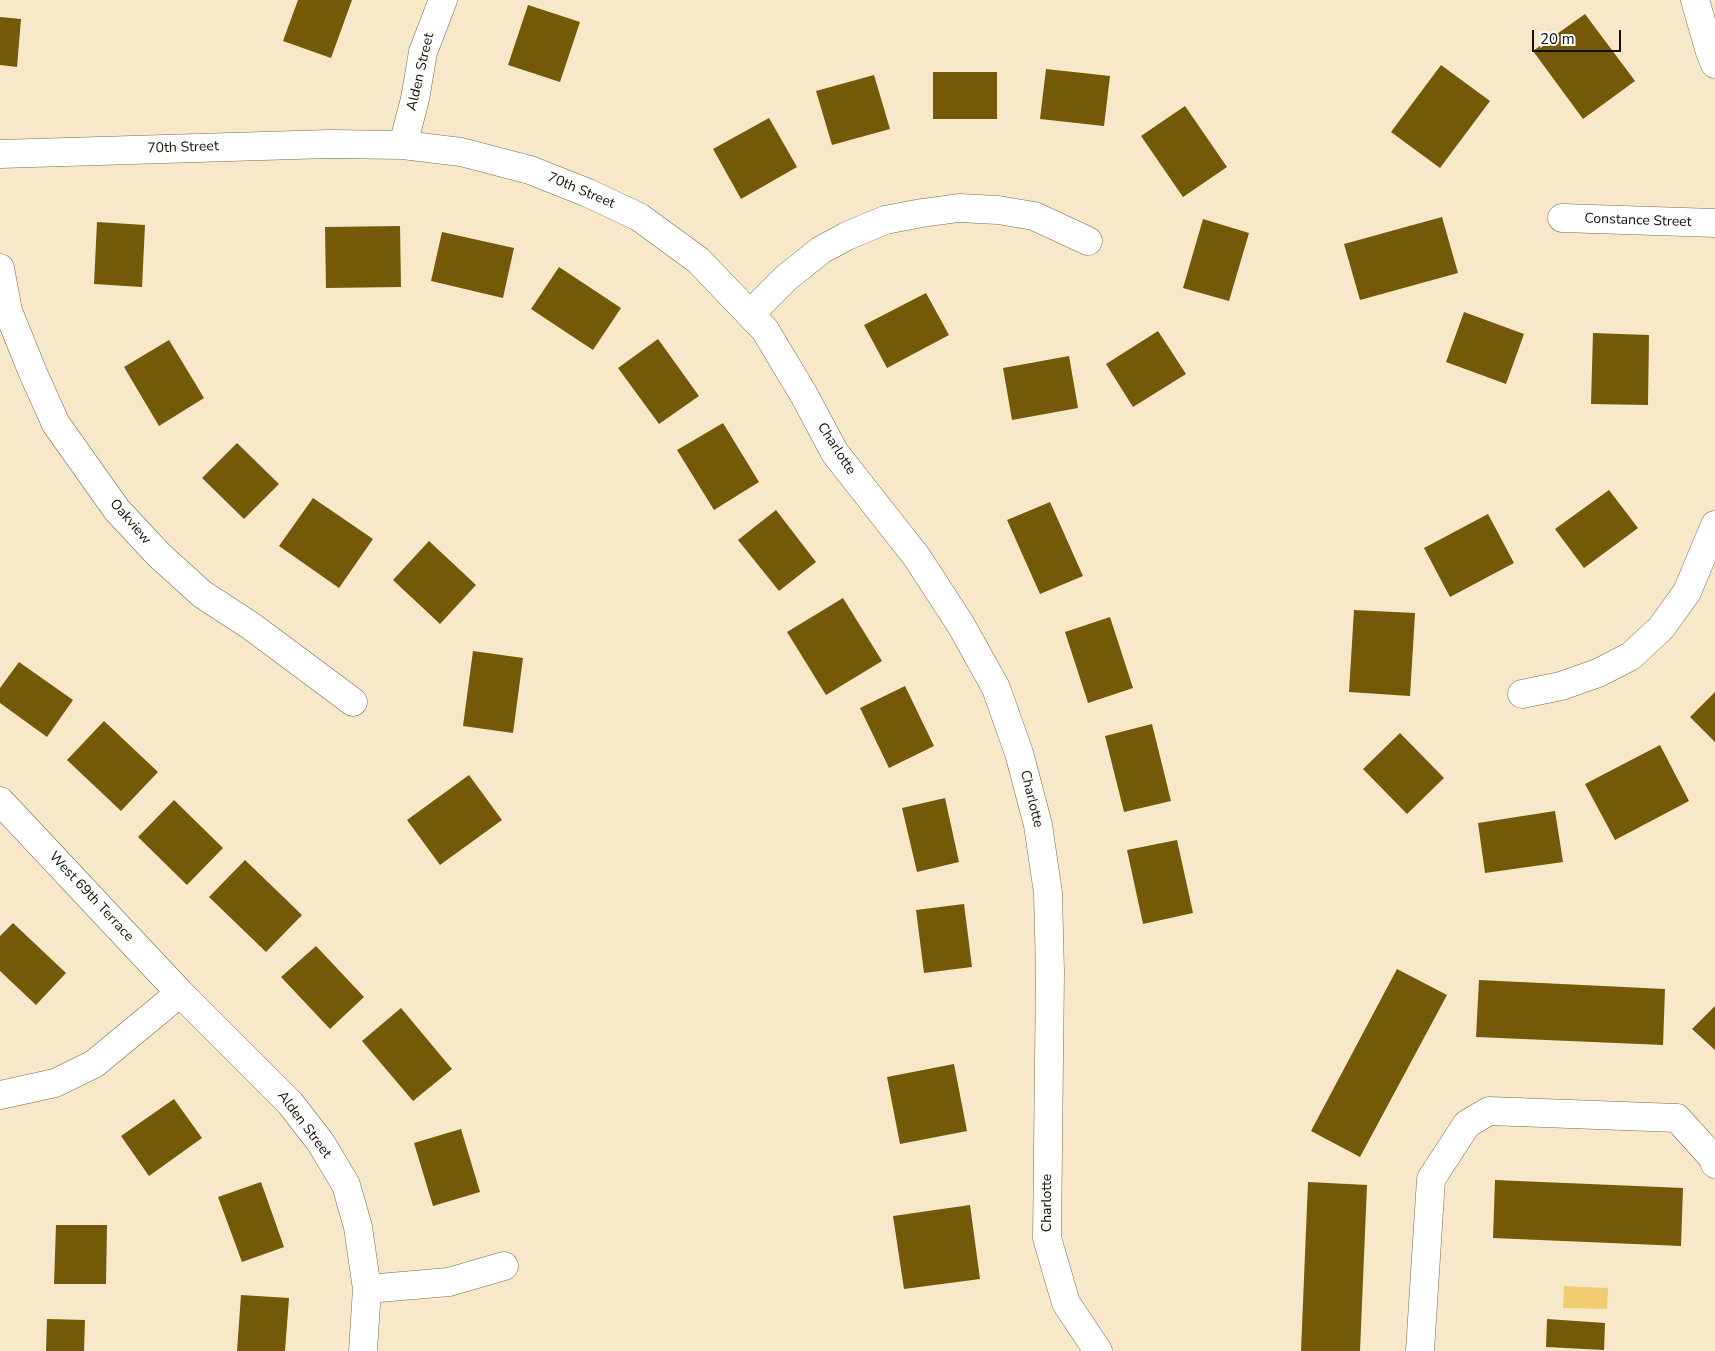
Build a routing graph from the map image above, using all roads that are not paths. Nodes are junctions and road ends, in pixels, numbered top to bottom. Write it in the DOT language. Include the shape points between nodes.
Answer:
graph roads {
  1 [pos="443,0"];
  2 [pos="1695,0"];
  3 [pos="1715,64"];
  4 [pos="404,145"];
  5 [pos="0,154"];
  6 [pos="1562,218"];
  7 [pos="1715,223"];
  8 [pos="1088,241"];
  9 [pos="0,268"];
  10 [pos="750,314"];
  11 [pos="1715,524"];
  12 [pos="1522,694"];
  13 [pos="354,702"];
  14 [pos="0,801"];
  15 [pos="180,994"];
  16 [pos="0,1094"];
  17 [pos="1715,1164"];
  18 [pos="504,1266"];
  19 [pos="367,1288"];
  20 [pos="1422,1350"];
  21 [pos="363,1351"];
  22 [pos="1098,1351"];
  1 -- 4 [label="street, Alden Street" via="423,52"];
  2 -- 3 [label="street"];
  4 -- 5 [label="street, 70th Street" via="329,144"];
  4 -- 10 [label="street, 70th Street" via="461,152 530,170 639,217 698,260"];
  6 -- 7 [label="street, Constance Street"];
  8 -- 10 [label="street" via="1034,216 959,208 922,212 885,220 821,250 786,278"];
  9 -- 13 [label="street, Oakview" via="8,311 56,424 117,510 202,594"];
  10 -- 22 [label="street, Charlotte" via="765,330 835,453 916,556 961,625 996,688 1019,753 1038,825 1048,893 1047,1238 1066,1303"];
  11 -- 12 [label="street" via="1687,592 1661,628 1631,656 1589,677"];
  14 -- 15 [label="street, West 69th Terrace"];
  15 -- 16 [label="street" via="94,1064 55,1083"];
  15 -- 19 [label="street, Alden Street" via="290,1103 321,1143 346,1185 358,1227"];
  17 -- 20 [label="street" via="1677,1118 1489,1110 1467,1124 1431,1179"];
  18 -- 19 [label="street" via="449,1282"];
  19 -- 21 [label="street, Alden Street"];
}
